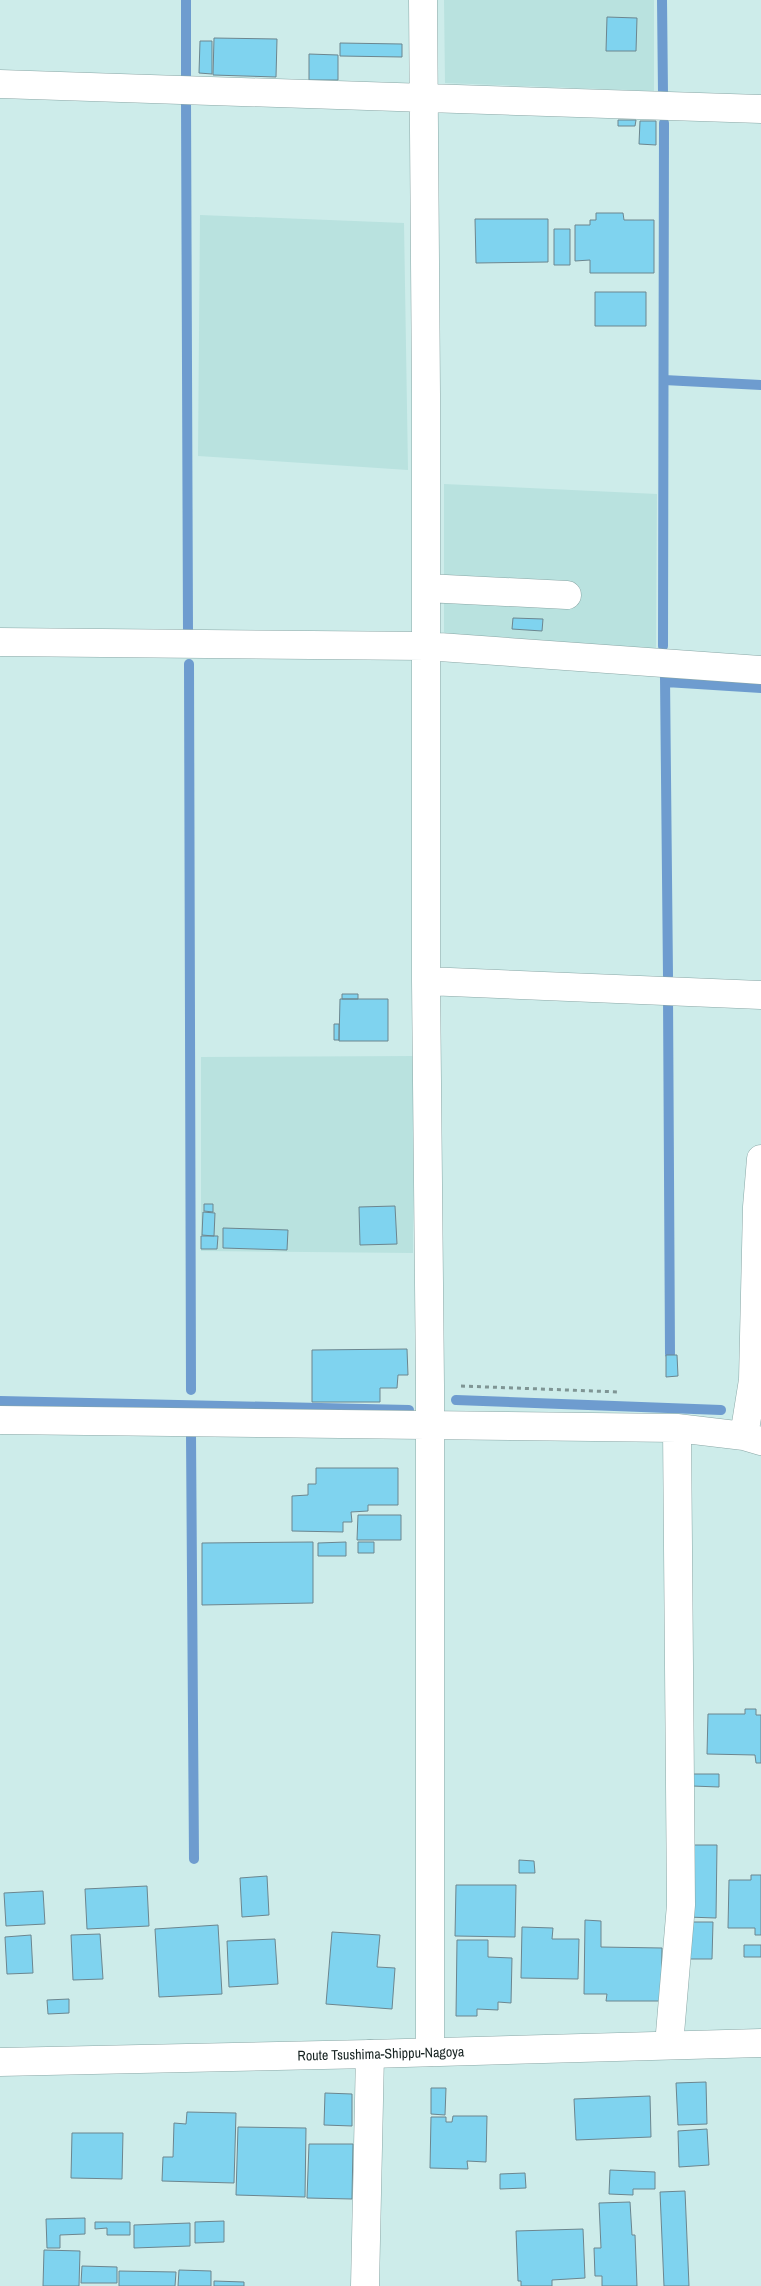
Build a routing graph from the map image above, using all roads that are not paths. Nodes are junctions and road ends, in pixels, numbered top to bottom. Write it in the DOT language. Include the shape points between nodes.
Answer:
graph roads {
  1 [pos="423,0"];
  2 [pos="0,84"];
  3 [pos="423,97"];
  4 [pos="761,109"];
  5 [pos="426,588"];
  6 [pos="567,595"];
  7 [pos="0,642"];
  8 [pos="425,646"];
  9 [pos="761,670"];
  10 [pos="426,981"];
  11 [pos="761,995"];
  12 [pos="761,1159"];
  13 [pos="0,1420"];
  14 [pos="430,1424"];
  15 [pos="678,1428"];
  16 [pos="753,1438"];
  17 [pos="761,2043"];
  18 [pos="669,2045"];
  19 [pos="430,2052"];
  20 [pos="370,2054"];
  21 [pos="0,2062"];
  22 [pos="365,2286"];
  1 -- 3 [label="street"];
  2 -- 3 [label="street"];
  3 -- 4 [label="street"];
  3 -- 5 [label="street"];
  5 -- 6 [label="street"];
  5 -- 8 [label="street"];
  7 -- 8 [label="street"];
  8 -- 9 [label="street"];
  8 -- 10 [label="street"];
  10 -- 11 [label="street"];
  10 -- 14 [label="street"];
  12 -- 16 [label="street" via="757,1207"];
  13 -- 14 [label="street"];
  14 -- 15 [label="street"];
  14 -- 19 [label="street"];
  15 -- 16 [label="street"];
  15 -- 18 [label="street" via="681,1905"];
  17 -- 18 [label="street, Route Tsushima-Shippu-Nagoya"];
  18 -- 19 [label="street, Route Tsushima-Shippu-Nagoya"];
  19 -- 20 [label="street, Route Tsushima-Shippu-Nagoya"];
  20 -- 21 [label="street, Route Tsushima-Shippu-Nagoya"];
  20 -- 22 [label="street"];
}
